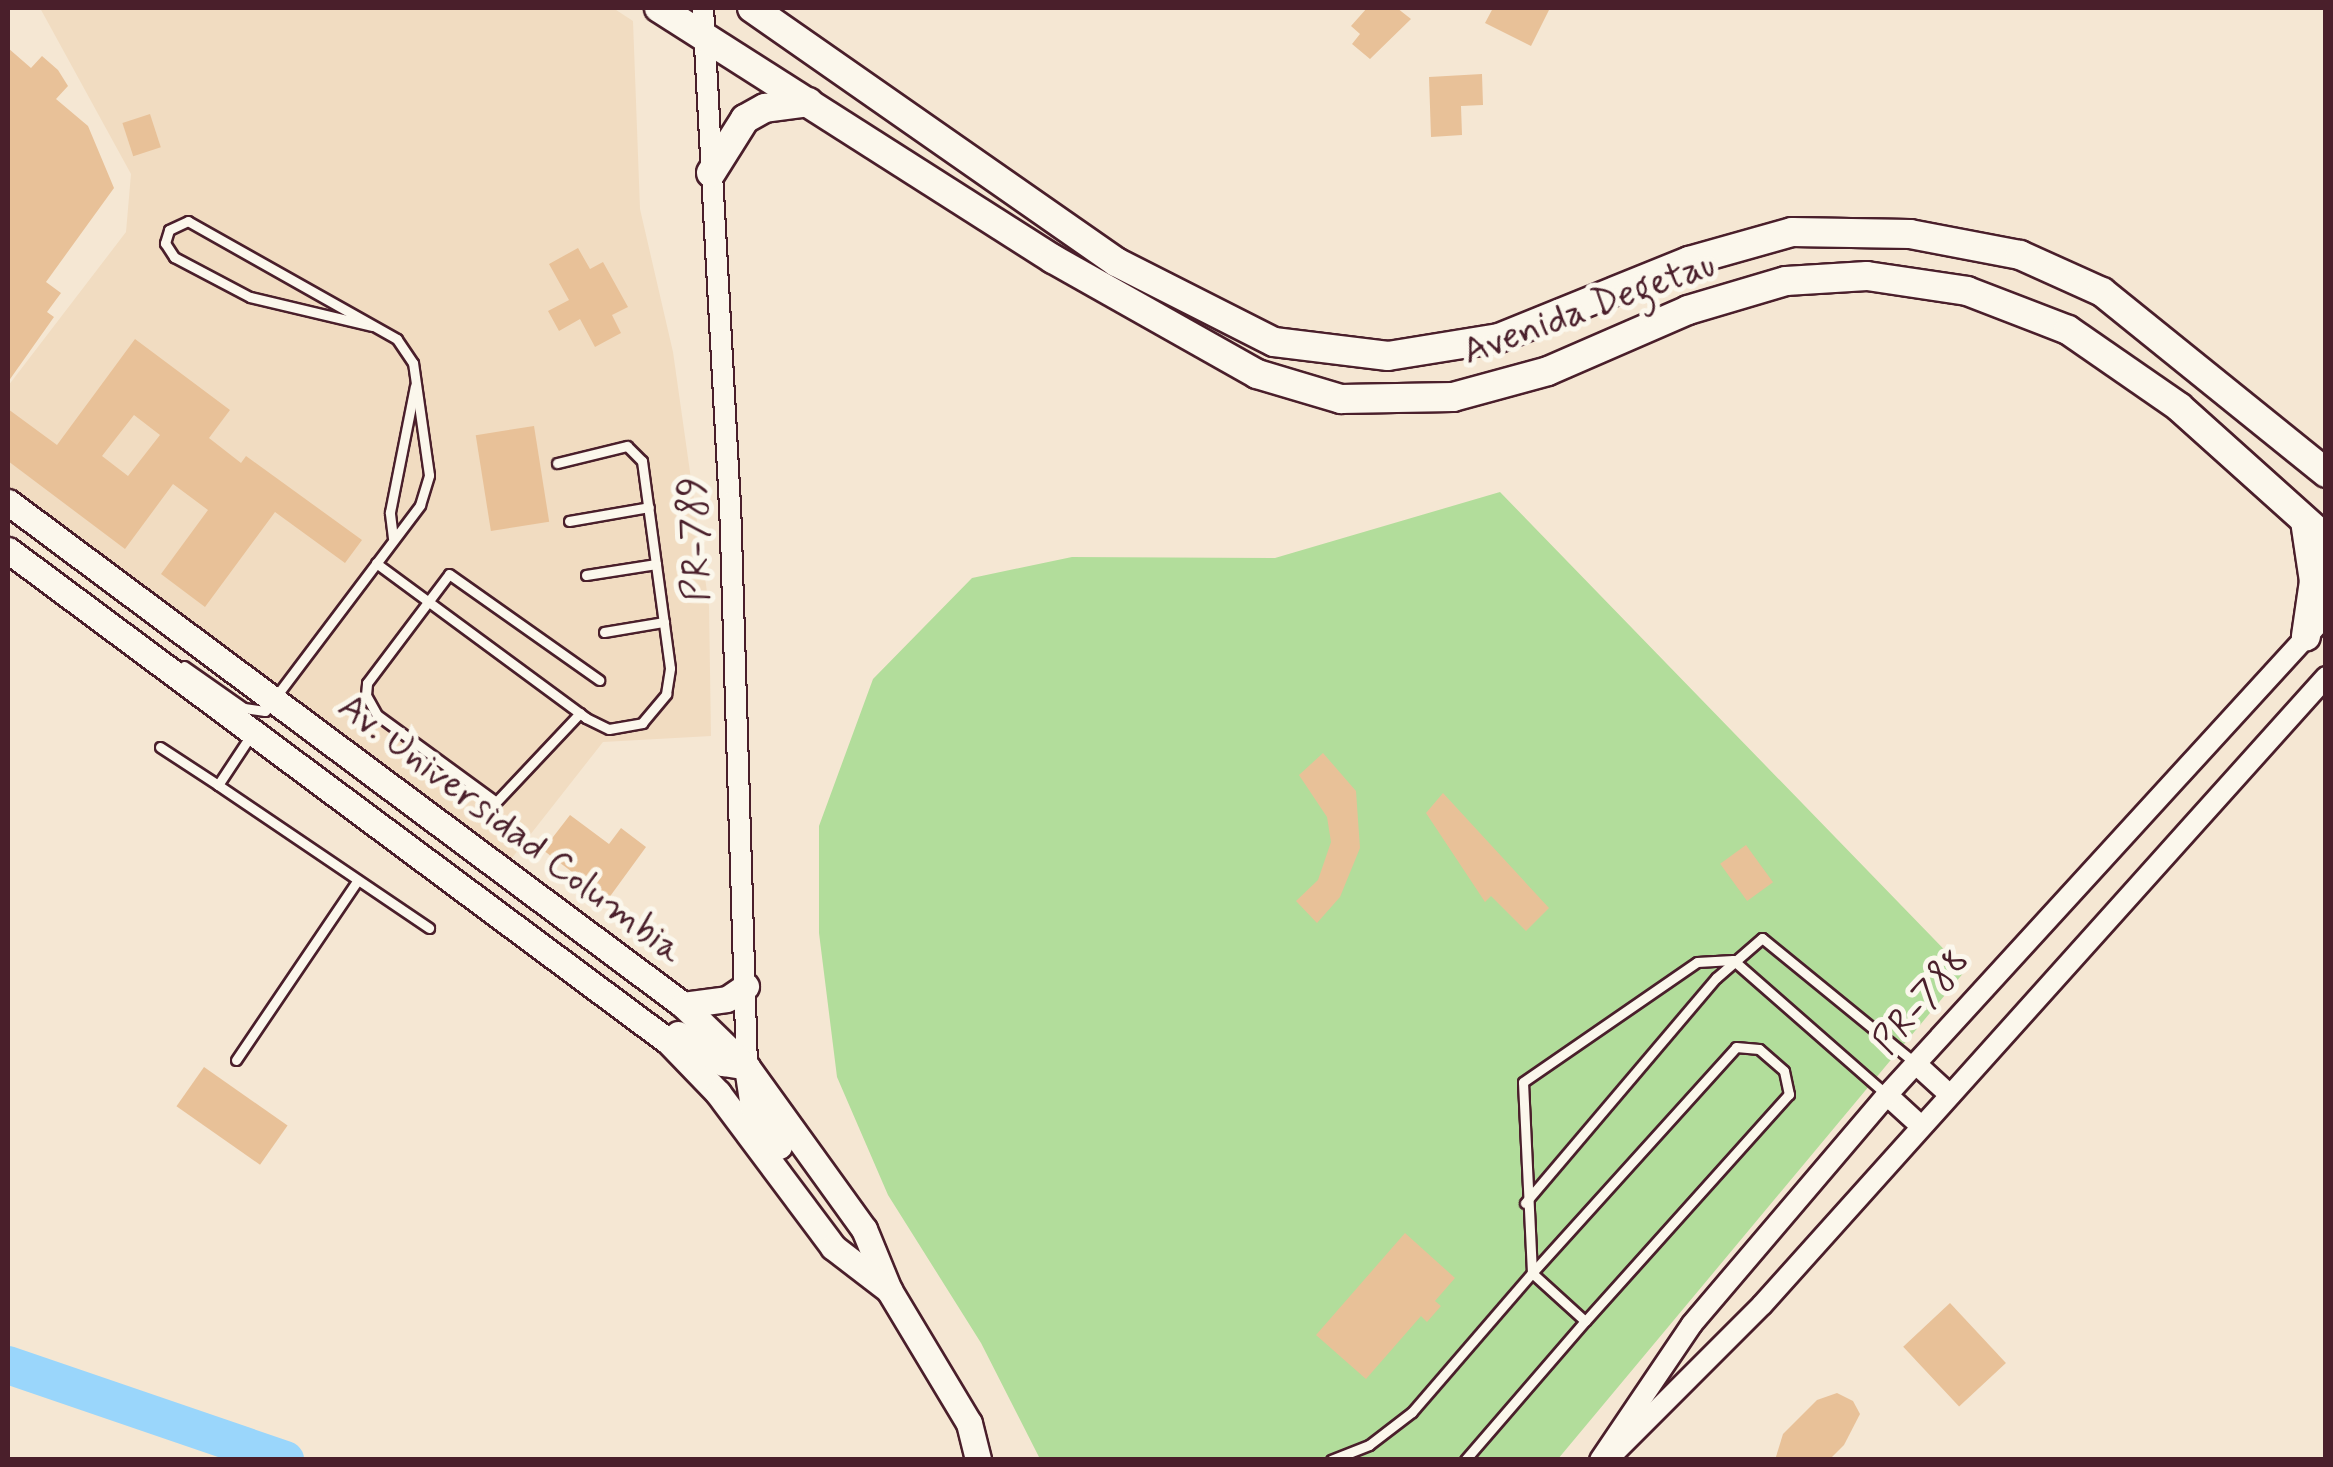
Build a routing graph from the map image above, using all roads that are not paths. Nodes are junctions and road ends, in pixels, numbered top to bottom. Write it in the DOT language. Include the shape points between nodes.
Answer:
graph roads {
  1 [pos="659,8"];
  2 [pos="703,8"];
  3 [pos="752,8"];
  4 [pos="703,40"];
  5 [pos="809,102"];
  6 [pos="710,172"];
  7 [pos="372,326"];
  8 [pos="416,386"];
  9 [pos="557,463"];
  10 [pos="2326,473"];
  11 [pos="8,502"];
  12 [pos="649,508"];
  13 [pos="569,521"];
  14 [pos="2315,530"];
  15 [pos="392,538"];
  16 [pos="8,550"];
  17 [pos="376,562"];
  18 [pos="656,564"];
  19 [pos="586,575"];
  20 [pos="427,600"];
  21 [pos="2326,615"];
  22 [pos="664,622"];
  23 [pos="604,632"];
  24 [pos="2306,636"];
  25 [pos="129,640"];
  26 [pos="2326,677"];
  27 [pos="599,680"];
  28 [pos="276,702"];
  29 [pos="580,713"];
  30 [pos="253,732"];
  31 [pos="160,747"];
  32 [pos="218,785"];
  33 [pos="358,880"];
  34 [pos="496,914"];
  35 [pos="429,928"];
  36 [pos="1733,960"];
  37 [pos="746,986"];
  38 [pos="683,1005"];
  39 [pos="236,1060"];
  40 [pos="1915,1062"];
  41 [pos="747,1068"];
  42 [pos="1949,1094"];
  43 [pos="1887,1095"];
  44 [pos="1921,1126"];
  45 [pos="1525,1203"];
  46 [pos="806,1210"];
  47 [pos="1532,1273"];
  48 [pos="889,1290"];
  49 [pos="1585,1321"];
  50 [pos="978,1460"];
  51 [pos="1331,1460"];
  52 [pos="1465,1460"];
  53 [pos="1600,1460"];
  54 [pos="1608,1460"];
  1 -- 4 [label="main road, Avenida Degetau"];
  2 -- 4 [label="street, PR-789 / PR-789"];
  3 -- 10 [label="main road, Avenida Degetau" via="1116,262 1274,342 1388,356 1480,341 1601,300 1688,261 1792,232 1910,234 2020,254 2102,292"];
  4 -- 5 [label="main road, Avenida Degetau"];
  4 -- 6 [label="street, PR-789 / PR-789"];
  5 -- 6 [label="main road" via="765,108 746,119"];
  5 -- 14 [label="main road, Avenida Degetau" via="1053,259 1257,374 1341,399 1453,397 1548,371 1688,310 1786,281 1867,276 1966,291 2068,330 2179,407"];
  6 -- 37 [label="street, PR-789 / PR-789" via="730,502"];
  7 -- 7 [label="lane" via="188,222 169,230 166,243 174,257 250,297"];
  7 -- 8 [label="lane" via="408,351"];
  8 -- 15 [label="lane" via="400,450"];
  8 -- 15 [label="lane" via="427,488"];
  9 -- 12 [label="lane" via="627,446 642,461"];
  11 -- 28 [label="main road, Av. Universidad Columbia"];
  12 -- 13 [label="lane"];
  12 -- 18 [label="lane"];
  14 -- 24 [label="main road"];
  15 -- 17 [label="lane"];
  16 -- 25 [label="main road, Av. Universidad Columbia"];
  17 -- 20 [label="lane"];
  17 -- 28 [label="lane"];
  18 -- 19 [label="lane"];
  18 -- 22 [label="lane"];
  20 -- 27 [label="lane" via="449,574 456,575"];
  20 -- 29 [label="lane"];
  20 -- 29 [label="lane" via="366,695 377,715 484,796 504,800"];
  21 -- 24 [label="street, PR-788 / PR-788"];
  22 -- 23 [label="lane"];
  22 -- 29 [label="lane" via="670,668 654,714 625,730"];
  24 -- 40 [label="street, PR-788 / PR-788"];
  25 -- 28 [label="lane" via="182,664 251,712"];
  25 -- 30 [label="main road, Av. Universidad Columbia"];
  26 -- 42 [label="street"];
  28 -- 30 [label="main road"];
  28 -- 38 [label="main road, Av. Universidad Columbia"];
  30 -- 32 [label="lane"];
  30 -- 34 [label="main road, Av. Universidad Columbia"];
  31 -- 32 [label="lane"];
  32 -- 33 [label="lane"];
  33 -- 35 [label="lane"];
  33 -- 39 [label="lane"];
  34 -- 41 [label="main road" via="554,940 702,1052"];
  34 -- 46 [label="main road, Av. Universidad Columbia" via="669,1042 718,1093"];
  36 -- 40 [label="lane" via="1762,938 1770,940"];
  36 -- 43 [label="lane"];
  36 -- 45 [label="lane"];
  36 -- 45 [label="lane" via="1697,962 1523,1082"];
  37 -- 38 [label="main road" via="726,999"];
  37 -- 41 [label="street, PR-789 / PR-789"];
  38 -- 41 [label="main road, Av. Universidad Columbia"];
  40 -- 42 [label="street"];
  40 -- 43 [label="street, PR-788 / PR-788"];
  41 -- 46 [label="main road" via="753,1108 792,1169"];
  41 -- 48 [label="main road, Av. Universidad Columbia" via="864,1228"];
  42 -- 44 [label="street"];
  43 -- 44 [label="street"];
  43 -- 53 [label="street, PR-788 / PR-788" via="1692,1324"];
  44 -- 54 [label="street" via="1762,1305"];
  45 -- 47 [label="lane"];
  46 -- 48 [label="main road, Av. Universidad Columbia" via="832,1247"];
  47 -- 49 [label="lane"];
  47 -- 49 [label="lane" via="1736,1047 1758,1049 1784,1071 1789,1094"];
  47 -- 51 [label="lane" via="1412,1412 1369,1445"];
  48 -- 50 [label="main road, Av. Universidad Columbia" via="969,1423"];
  49 -- 52 [label="lane"];
}
